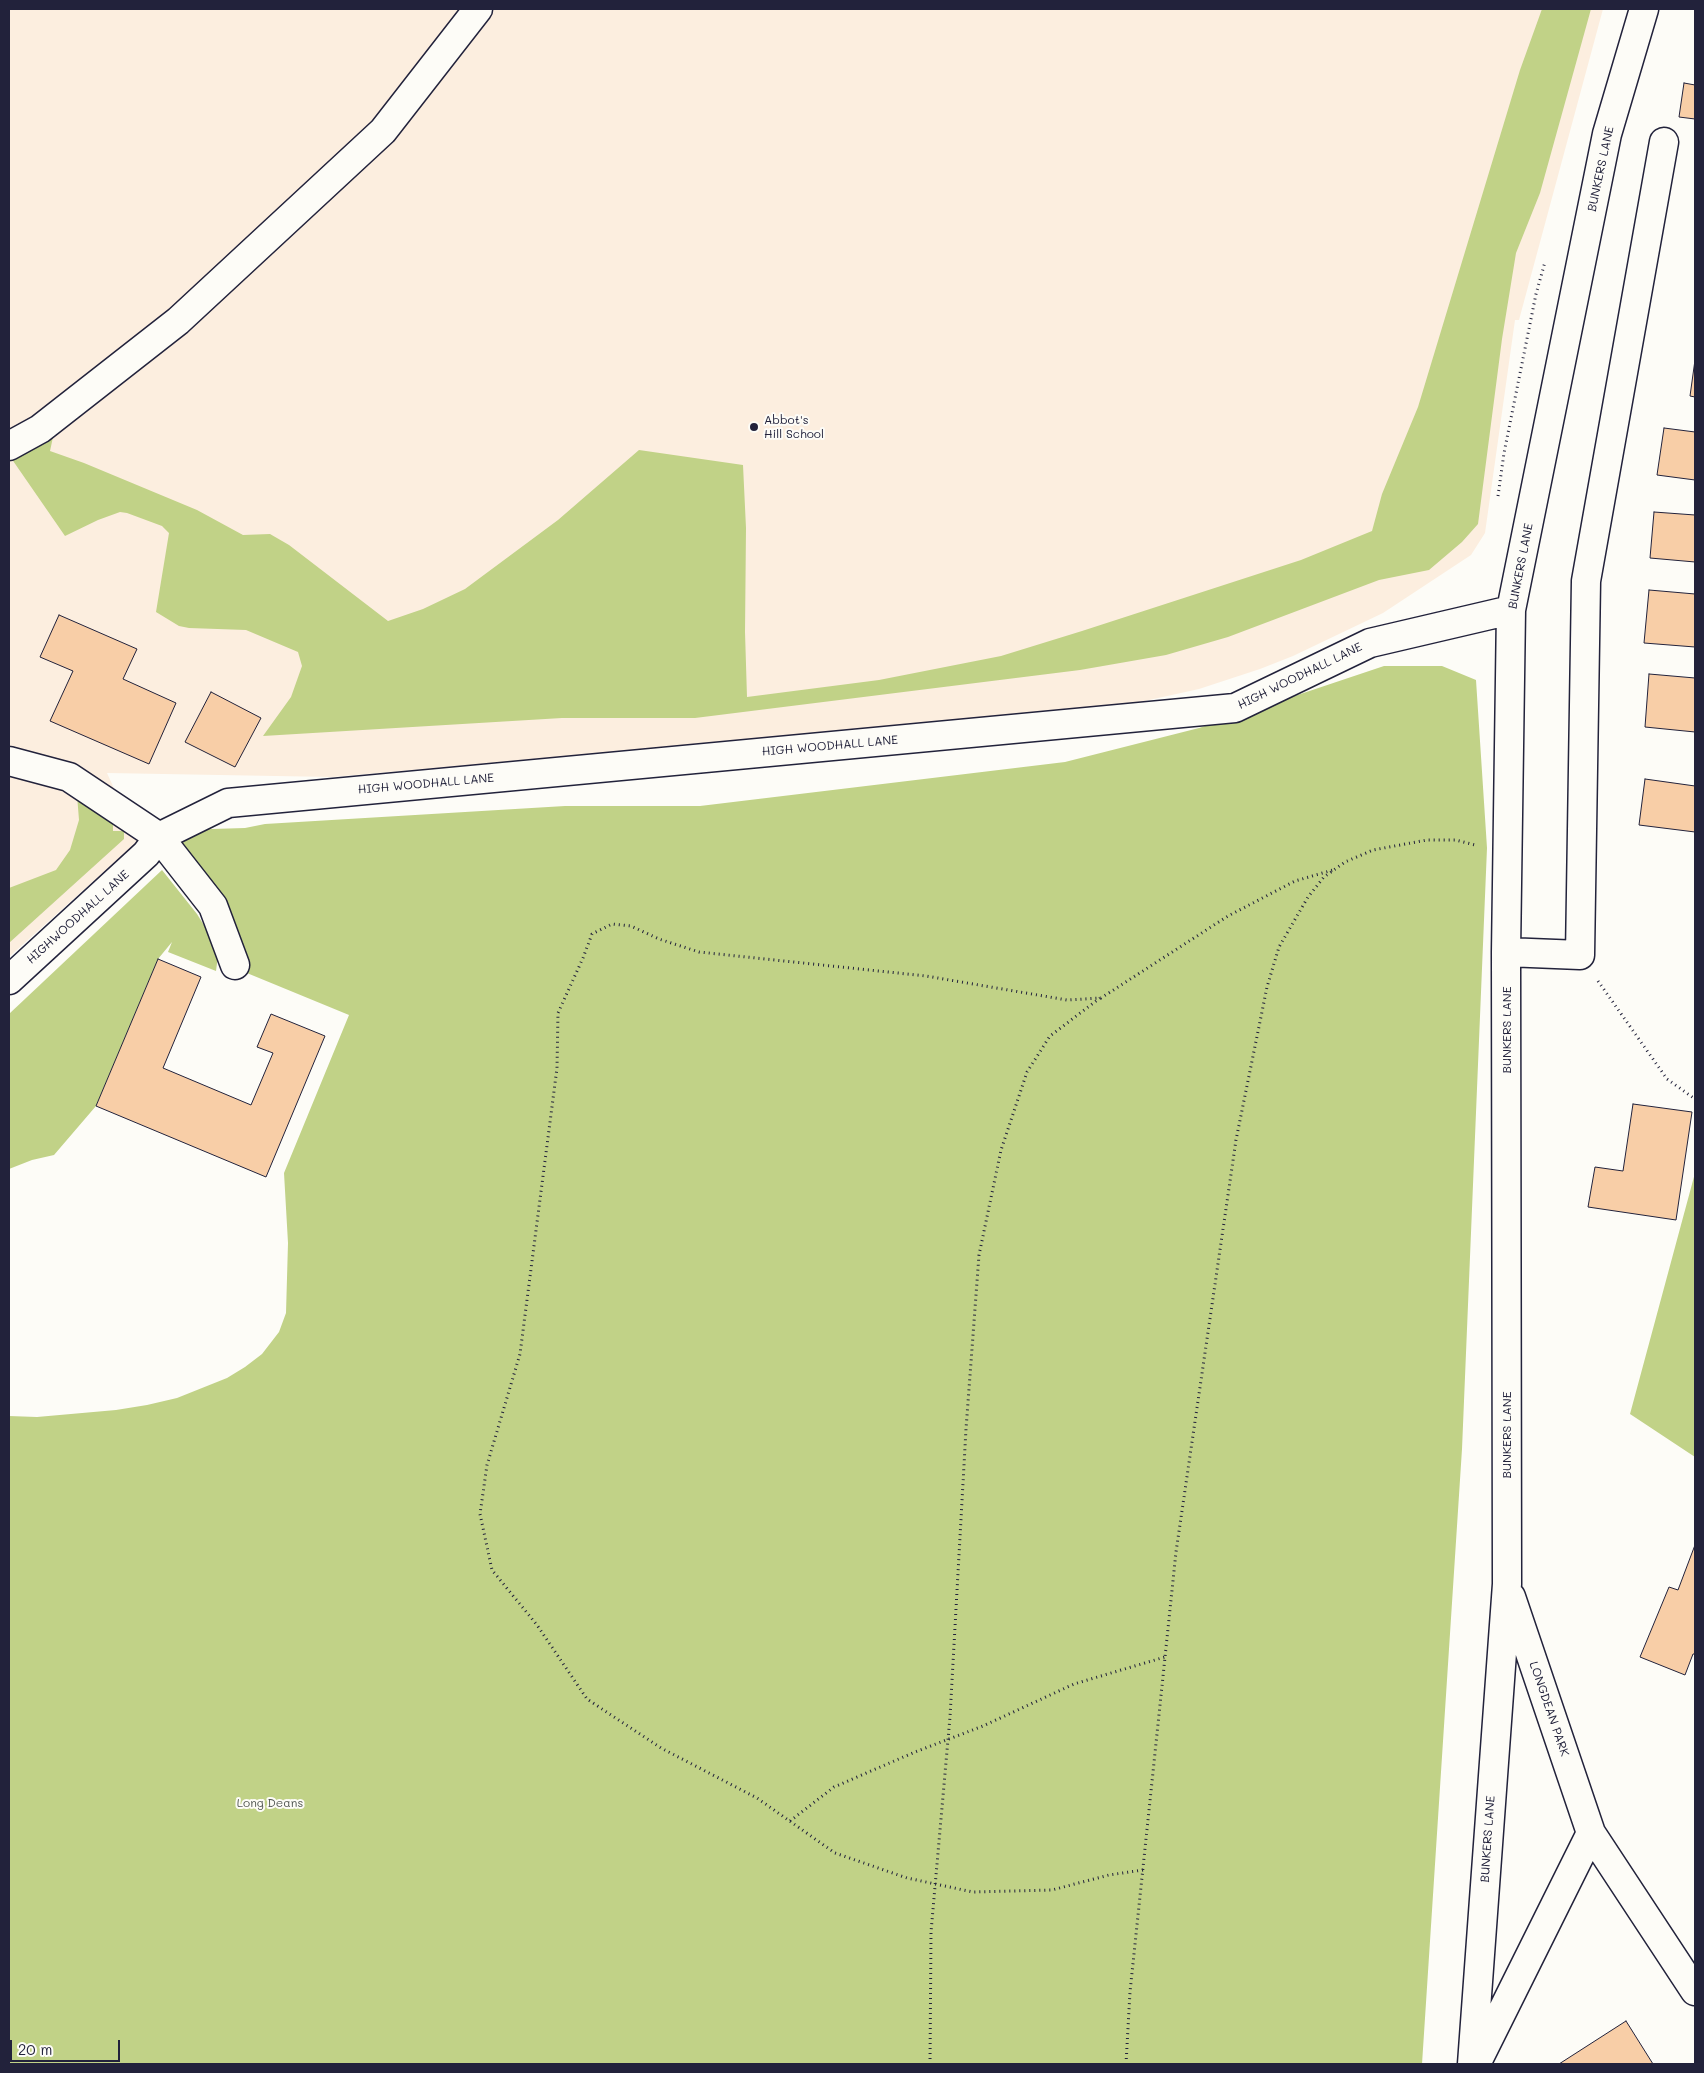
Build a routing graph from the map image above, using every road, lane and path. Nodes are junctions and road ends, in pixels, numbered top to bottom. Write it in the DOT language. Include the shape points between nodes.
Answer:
graph roads {
  1 [pos="478,9"];
  2 [pos="1644,9"];
  3 [pos="1664,142"];
  4 [pos="9,446"];
  5 [pos="1511,610"];
  6 [pos="9,761"];
  7 [pos="152,845"];
  8 [pos="1508,863"];
  9 [pos="1334,870"];
  10 [pos="1506,952"];
  11 [pos="1580,955"];
  12 [pos="235,965"];
  13 [pos="9,980"];
  14 [pos="1100,998"];
  15 [pos="1695,1099"];
  16 [pos="1507,1584"];
  17 [pos="1165,1657"];
  18 [pos="947,1740"];
  19 [pos="790,1821"];
  20 [pos="1591,1834"];
  21 [pos="1143,1870"];
  22 [pos="935,1884"];
  23 [pos="1695,1991"];
  24 [pos="930,2064"];
  25 [pos="1126,2064"];
  26 [pos="1472,2064"];
  27 [pos="1476,2064"];
  1 -- 4 [label="street" via="383,131 178,321 40,429"];
  2 -- 5 [label="street, BUNKERS LANE" via="1607,134"];
  3 -- 11 [label="street" via="1586,581"];
  5 -- 7 [label="street, HIGH WOODHALL LANE" via="1370,643 1235,708 228,803"];
  5 -- 8 [label="street, BUNKERS LANE"];
  6 -- 7 [label="street" via="69,777"];
  7 -- 12 [label="street" via="213,906"];
  7 -- 13 [label="street, HIGHWOODHALL LANE"];
  8 -- 9 [label="path" via="1487,848 1456,840 1428,840 1373,850"];
  8 -- 10 [label="street, BUNKERS LANE"];
  9 -- 14 [label="path" via="1295,881 1228,916"];
  9 -- 17 [label="path" via="1324,877 1295,918 1279,947 1267,987 1234,1150 1176,1552"];
  10 -- 11 [label="street"];
  10 -- 16 [label="street, BUNKERS LANE"];
  11 -- 15 [label="path" via="1667,1079"];
  14 -- 18 [label="path" via="1050,1036 1027,1072 1001,1150 979,1255"];
  14 -- 19 [label="path" via="1067,1000 926,976 699,952 631,926 612,924 592,934 562,1002 558,1013 557,1068 520,1354 487,1465 480,1514 492,1570 536,1625 587,1699 661,1748 757,1798"];
  16 -- 20 [label="street, LONGDEAN PARK"];
  16 -- 26 [label="street, BUNKERS LANE"];
  17 -- 18 [label="path" via="1074,1684"];
  17 -- 21 [label="path"];
  18 -- 19 [label="path" via="834,1787"];
  18 -- 22 [label="path"];
  19 -- 22 [label="path" via="835,1853 907,1878"];
  20 -- 23 [label="street, LONGDEAN PARK"];
  20 -- 27 [label="street"];
  21 -- 22 [label="path" via="1052,1890 973,1892"];
  21 -- 25 [label="path"];
  22 -- 24 [label="path" via="931,1932"];
}
